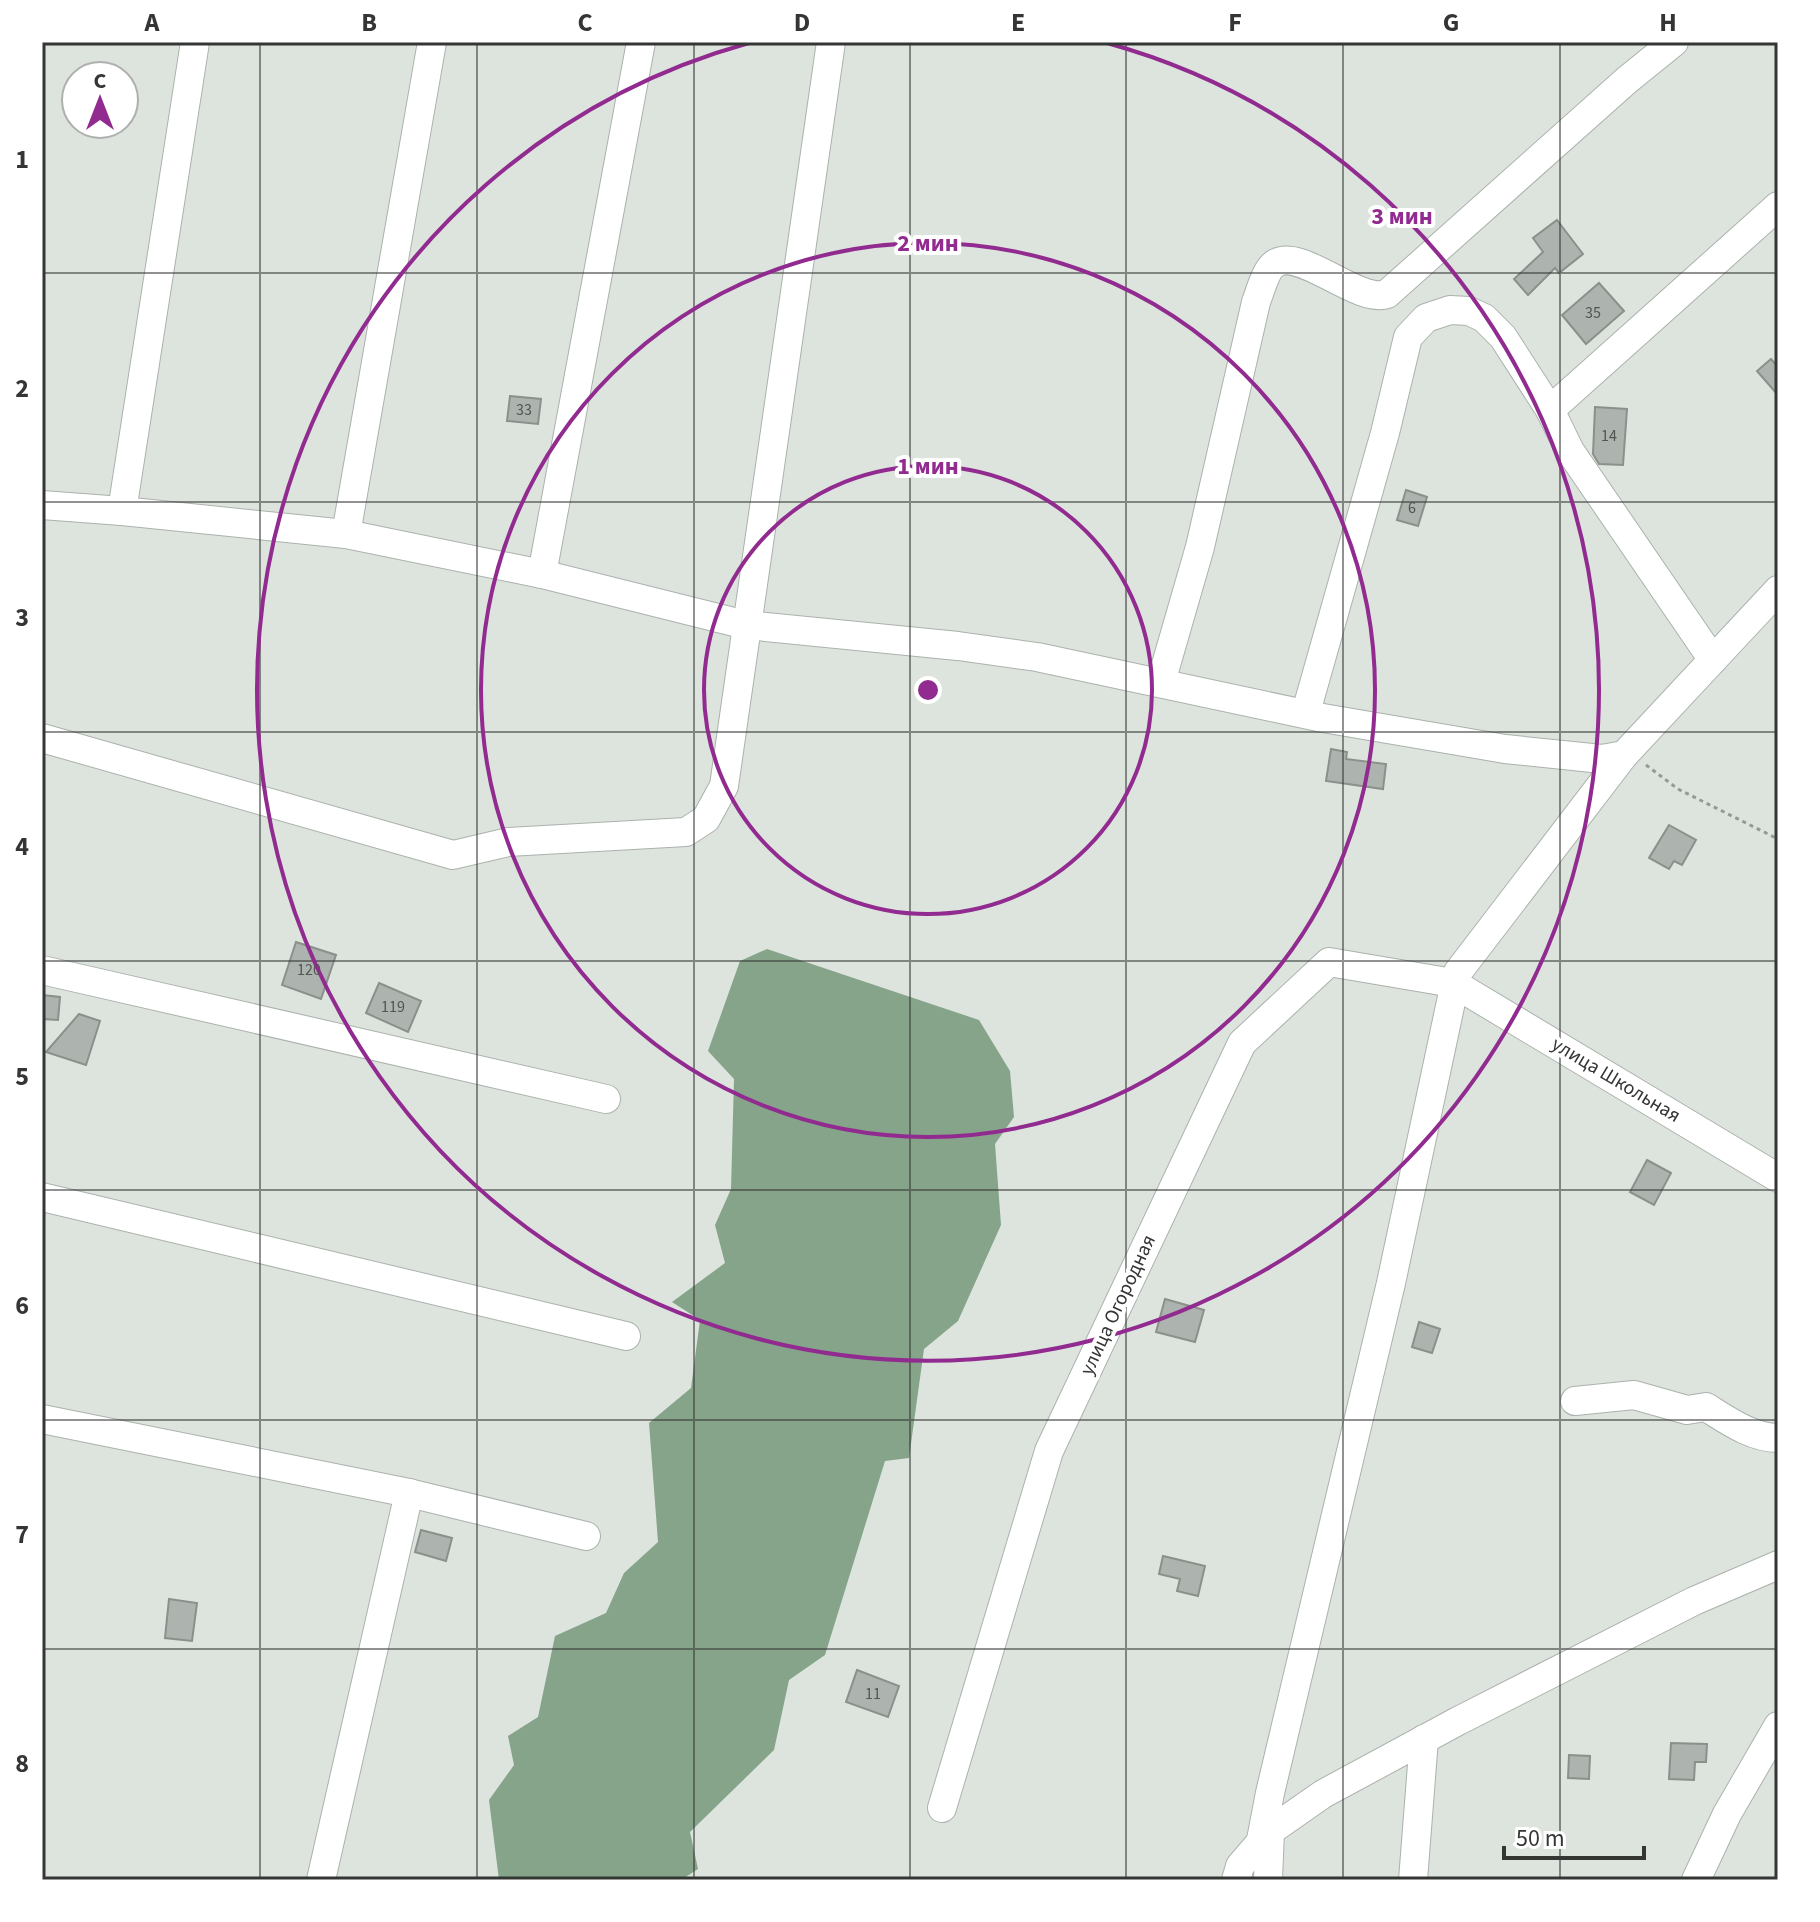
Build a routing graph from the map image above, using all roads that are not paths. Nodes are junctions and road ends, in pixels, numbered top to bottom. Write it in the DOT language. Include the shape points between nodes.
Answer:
graph roads {
  1 [pos="195,42"];
  2 [pos="432,42"];
  3 [pos="641,42"];
  4 [pos="831,42"];
  5 [pos="1674,42"];
  6 [pos="1778,206"];
  7 [pos="1550,410"];
  8 [pos="42,505"];
  9 [pos="122,511"];
  10 [pos="346,534"];
  11 [pos="542,574"];
  12 [pos="1778,590"];
  13 [pos="746,625"];
  14 [pos="1713,660"];
  15 [pos="1161,682"];
  16 [pos="1306,712"];
  17 [pos="42,738"];
  18 [pos="1624,755"];
  19 [pos="42,970"];
  20 [pos="1453,983"];
  21 [pos="606,1099"];
  22 [pos="1778,1178"];
  23 [pos="42,1197"];
  24 [pos="626,1336"];
  25 [pos="1575,1401"];
  26 [pos="42,1419"];
  27 [pos="1778,1438"];
  28 [pos="409,1493"];
  29 [pos="586,1536"];
  30 [pos="1778,1565"];
  31 [pos="1778,1726"];
  32 [pos="1424,1739"];
  33 [pos="942,1808"];
  34 [pos="1265,1838"];
  35 [pos="321,1880"];
  36 [pos="1236,1880"];
  37 [pos="1268,1880"];
  38 [pos="1413,1880"];
  39 [pos="1696,1880"];
  1 -- 9 [label="street"];
  2 -- 10 [label="street"];
  3 -- 11 [label="street"];
  4 -- 13 [label="street"];
  5 -- 15 [label="street" via="1387,294 1367,294 1305,265 1288,261 1272,266 1256,302 1200,547"];
  6 -- 7 [label="street"];
  7 -- 14 [label="street" via="1570,451"];
  7 -- 16 [label="street" via="1503,337 1484,318 1469,311 1442,311 1426,318 1408,337"];
  8 -- 9 [label="street"];
  9 -- 10 [label="street"];
  10 -- 11 [label="street"];
  11 -- 13 [label="street"];
  12 -- 14 [label="street"];
  13 -- 15 [label="street" via="984,649"];
  13 -- 17 [label="street" via="724,786 706,819 686,832 508,842 453,855"];
  14 -- 18 [label="street"];
  15 -- 16 [label="street"];
  16 -- 18 [label="street" via="1505,749 1602,759"];
  18 -- 20 [label="street"];
  19 -- 21 [label="street"];
  20 -- 22 [label="street, улица Школьная"];
  20 -- 33 [label="street, улица Огородная" via="1329,962 1242,1043 1049,1451"];
  20 -- 34 [label="street" via="1391,1283 1270,1793"];
  23 -- 24 [label="street"];
  25 -- 27 [label="street" via="1634,1395 1687,1410 1706,1407 1732,1423"];
  26 -- 28 [label="street"];
  28 -- 29 [label="street"];
  28 -- 35 [label="street"];
  30 -- 32 [label="street" via="1694,1601"];
  31 -- 39 [label="street"];
  32 -- 34 [label="street" via="1323,1794"];
  32 -- 38 [label="street"];
  34 -- 36 [label="street" via="1240,1866"];
  34 -- 37 [label="street"];
}
